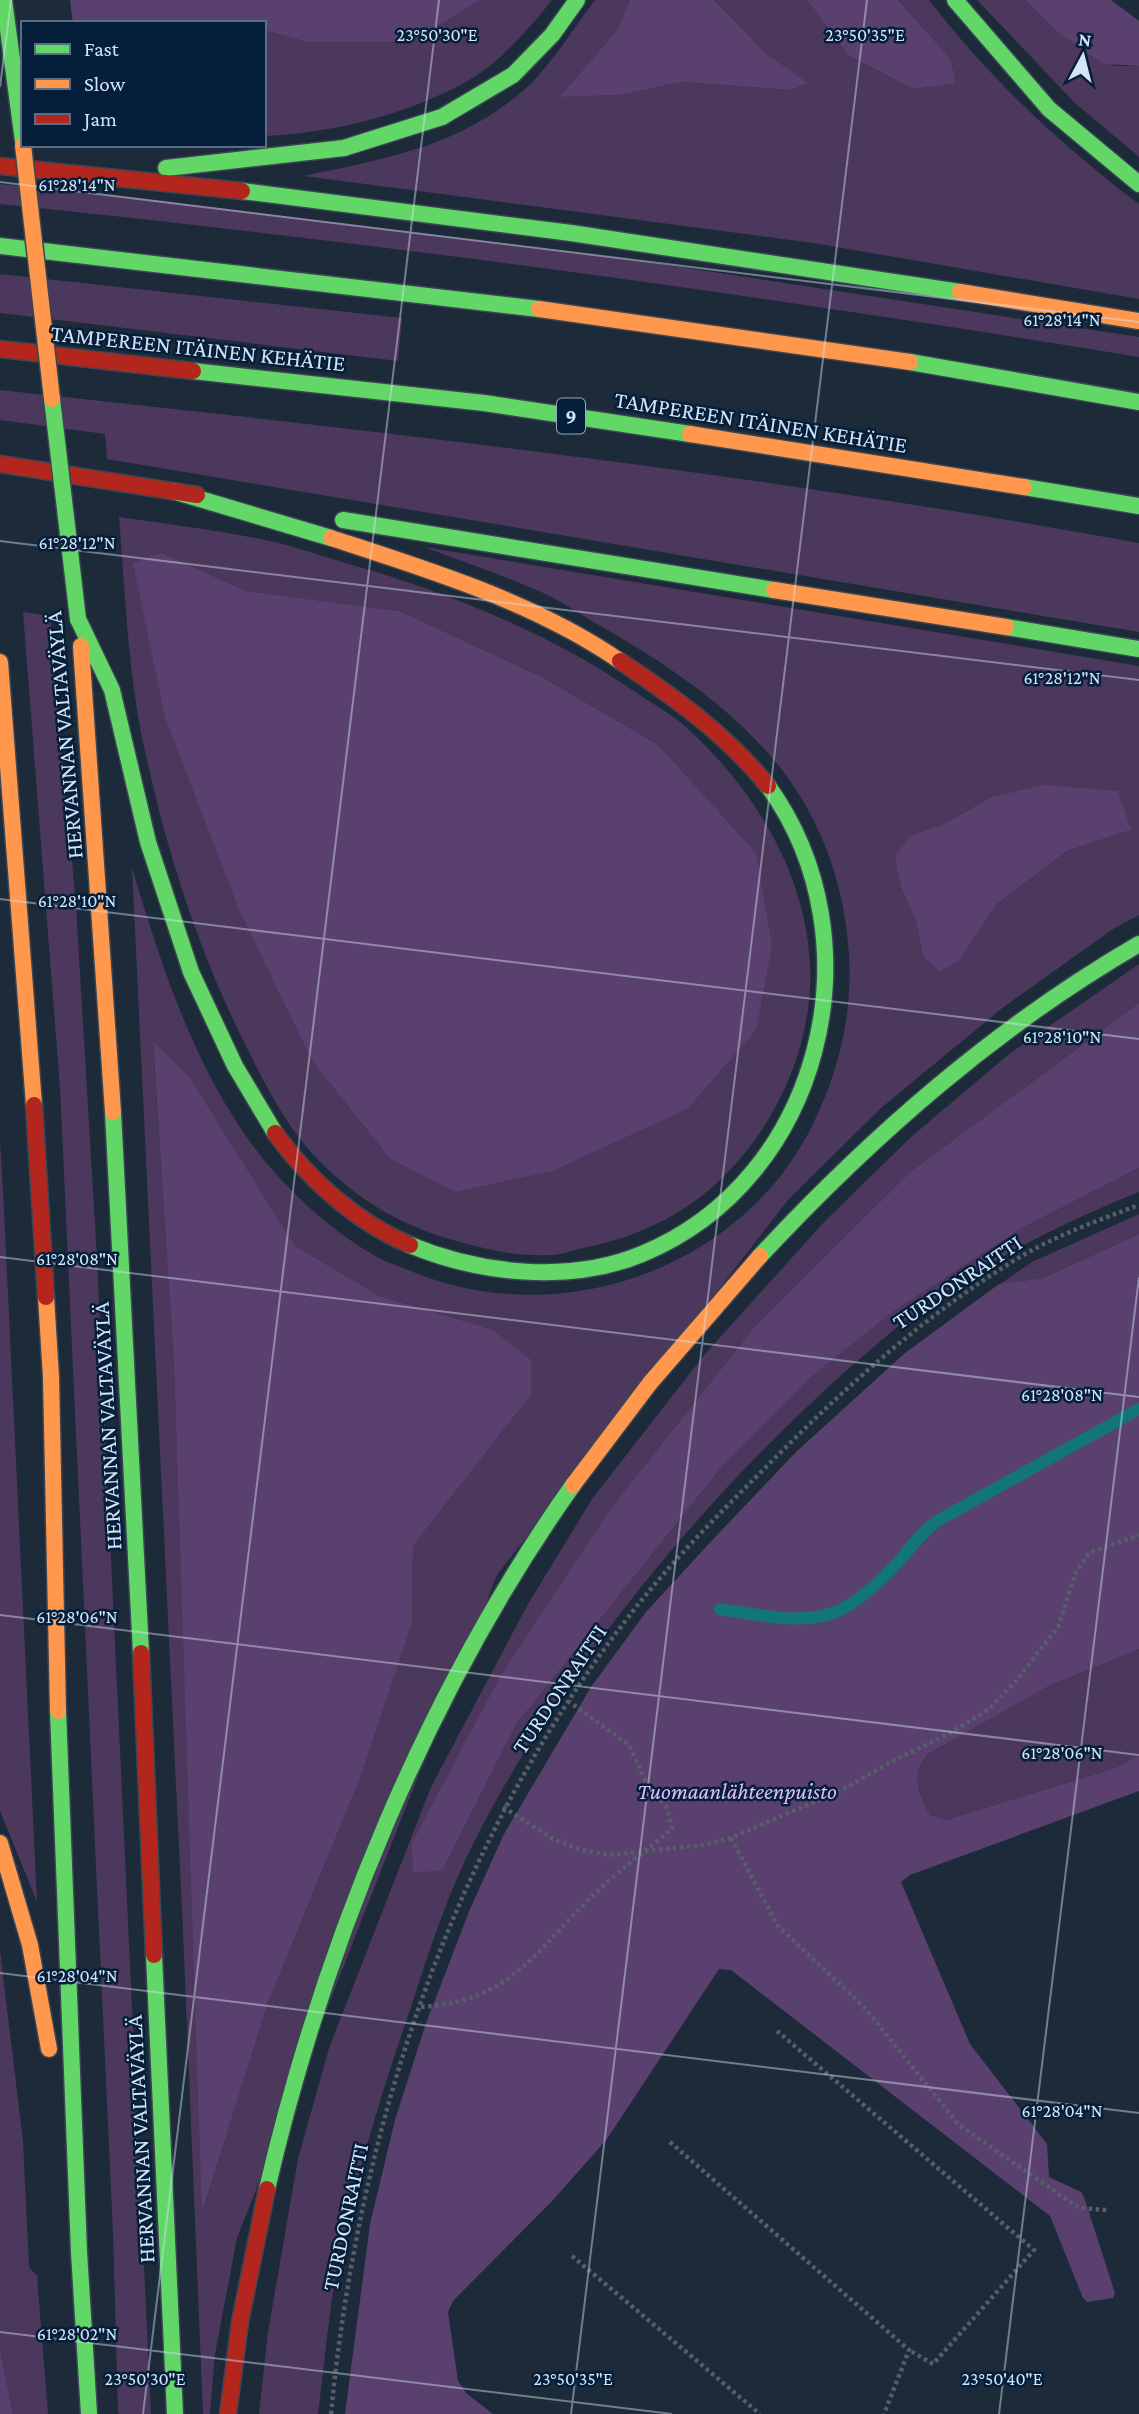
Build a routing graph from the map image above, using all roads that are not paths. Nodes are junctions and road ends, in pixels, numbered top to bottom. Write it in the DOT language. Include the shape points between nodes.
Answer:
graph roads {
  1 [pos="4,0"];
  2 [pos="17,0"];
  3 [pos="577,0"];
  4 [pos="955,0"];
  5 [pos="12,48"];
  6 [pos="21,126"];
  7 [pos="23,147"];
  8 [pos="0,166"];
  9 [pos="104,176"];
  10 [pos="1139,184"];
  11 [pos="0,246"];
  12 [pos="1139,321"];
  13 [pos="0,349"];
  14 [pos="1139,401"];
  15 [pos="0,464"];
  16 [pos="173,491"];
  17 [pos="1139,506"];
  18 [pos="78,619"];
  19 [pos="1139,649"];
  20 [pos="0,662"];
  21 [pos="1139,944"];
  22 [pos="0,1843"];
  23 [pos="52,2064"];
  24 [pos="55,2091"];
  25 [pos="79,2252"];
  26 [pos="89,2414"];
  27 [pos="176,2414"];
  28 [pos="228,2414"];
  1 -- 5 [label="highway, HERVANNAN VALTAVÄYLÄ"];
  2 -- 5 [label="highway"];
  3 -- 9 [label="highway" via="552,35 513,75 442,117 344,148"];
  4 -- 10 [label="highway" via="1049,108"];
  5 -- 6 [label="highway, HERVANNAN VALTAVÄYLÄ"];
  7 -- 18 [label="highway, HERVANNAN VALTAVÄYLÄ, bridge"];
  8 -- 9 [label="highway"];
  9 -- 12 [label="highway" via="865,276"];
  11 -- 14 [label="highway" via="494,303 850,352"];
  13 -- 17 [label="highway, TAMPEREEN ITÄINEN KEHÄTIE / 9" via="484,403"];
  15 -- 16 [label="highway"];
  16 -- 18 [label="highway" via="421,566 504,599 644,677 740,753 774,794 802,845 819,894 828,949 827,1001 815,1062 791,1119 761,1167 684,1234 642,1254 582,1270 529,1271 434,1255 387,1235 346,1207 291,1154 254,1103 189,973 137,803 114,695"];
  16 -- 19 [label="highway"];
  18 -- 27 [label="highway, HERVANNAN VALTAVÄYLÄ" via="98,863 128,1382"];
  20 -- 25 [label="highway" via="29,1018 51,1377 59,1762"];
  21 -- 28 [label="highway" via="1018,1020 936,1085 842,1172 744,1270 650,1382 560,1503 476,1641 411,1769 354,1901 305,2038 266,2180 237,2328"];
  22 -- 23 [label="highway" via="38,1970"];
  24 -- 25 [label="highway"];
  25 -- 26 [label="highway"];
}
